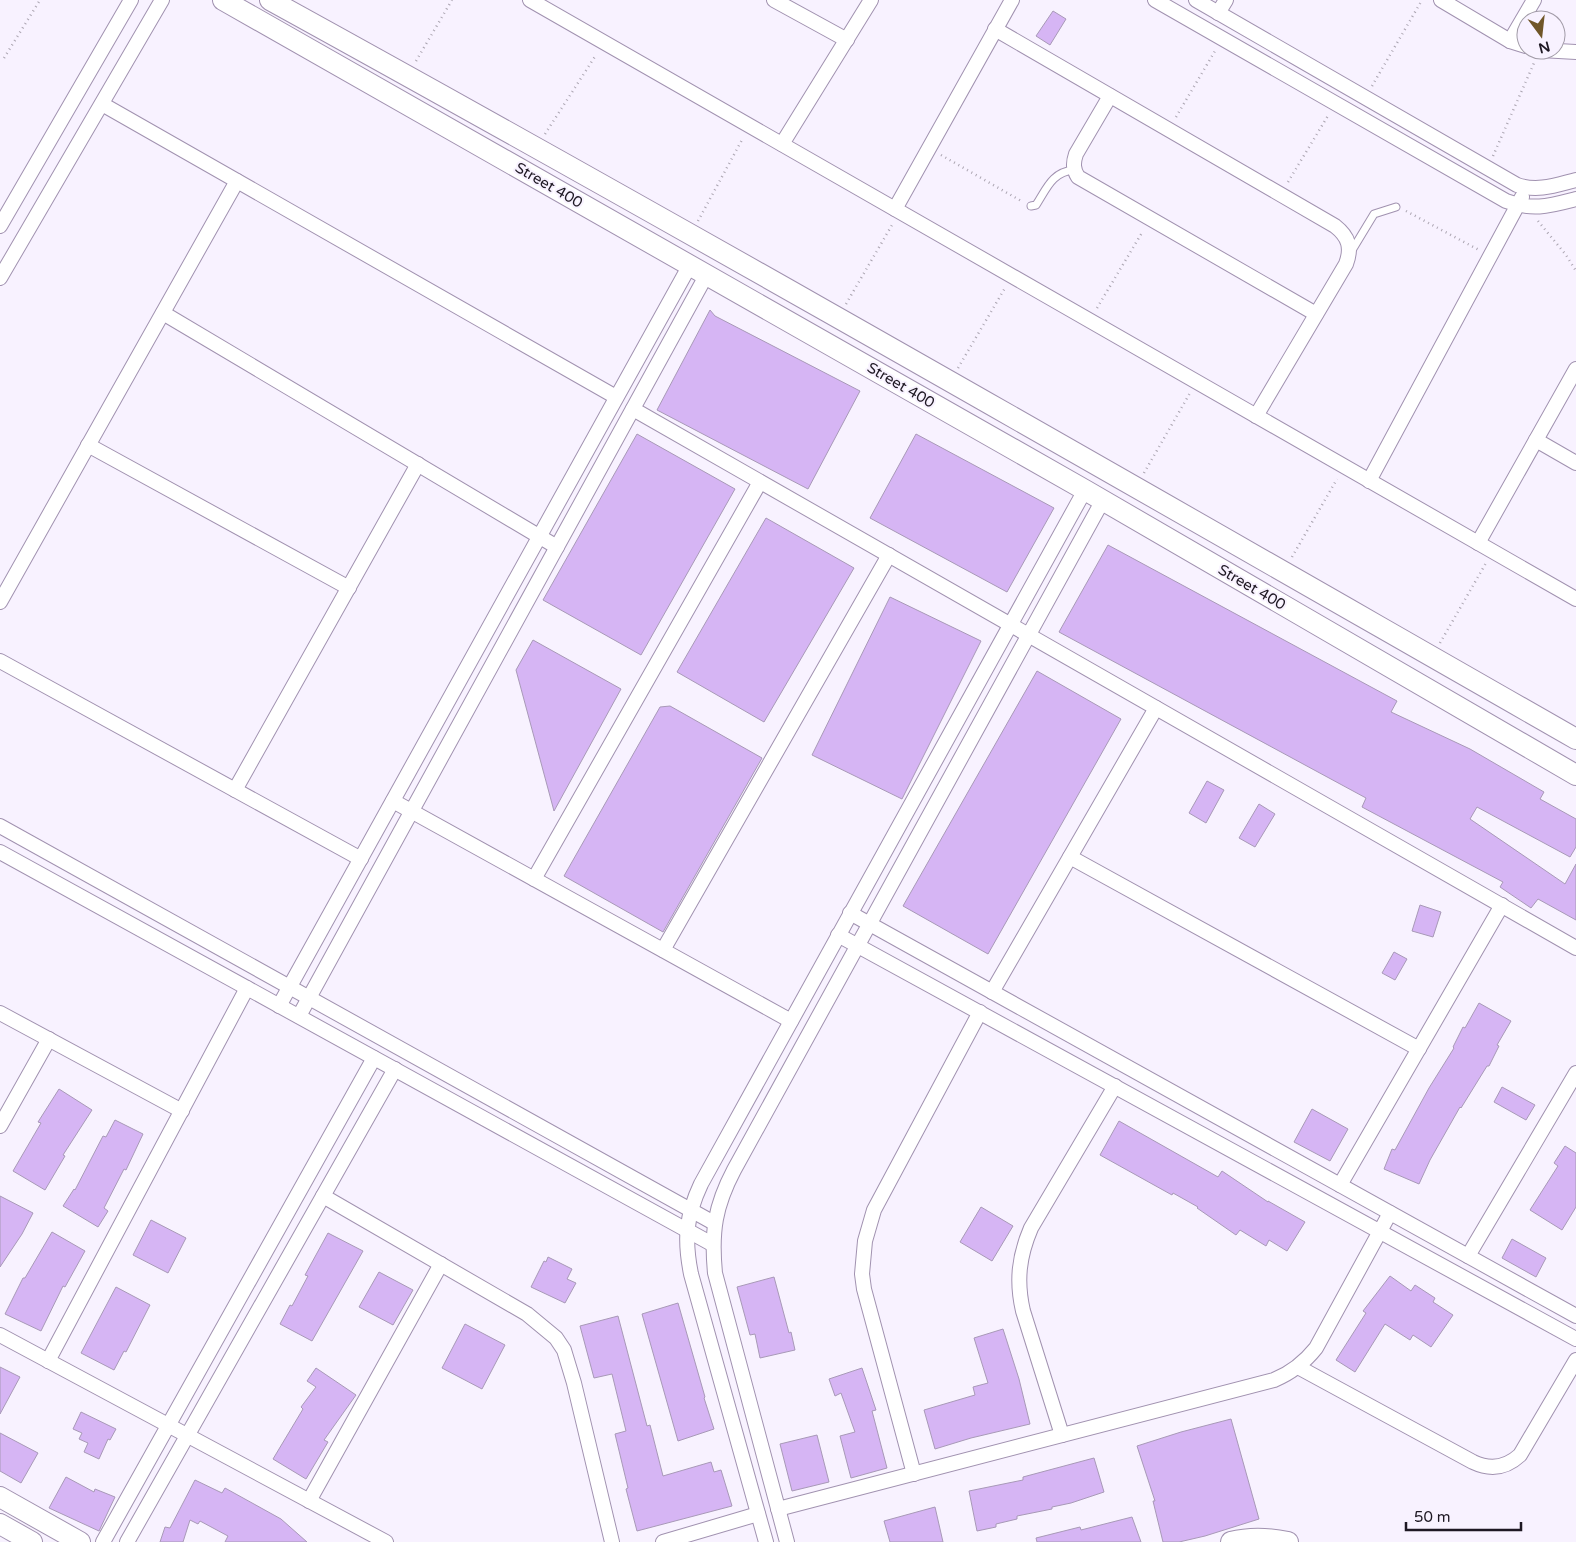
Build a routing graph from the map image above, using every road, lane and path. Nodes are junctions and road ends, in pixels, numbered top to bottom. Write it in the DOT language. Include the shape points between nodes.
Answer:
graph roads {
  1 [pos="40,0"];
  2 [pos="131,0"];
  3 [pos="162,0"];
  4 [pos="270,0"];
  5 [pos="452,0"];
  6 [pos="530,0"];
  7 [pos="774,0"];
  8 [pos="871,0"];
  9 [pos="1012,0"];
  10 [pos="1155,0"];
  11 [pos="1196,0"];
  12 [pos="1226,0"];
  13 [pos="1422,0"];
  14 [pos="1442,0"];
  15 [pos="1534,0"];
  16 [pos="229,2"];
  17 [pos="255,8"];
  18 [pos="1218,13"];
  19 [pos="995,29"];
  20 [pos="1222,39"];
  21 [pos="847,40"];
  22 [pos="1510,41"];
  23 [pos="604,42"];
  24 [pos="1516,43"];
  25 [pos="4,58"];
  26 [pos="1536,60"];
  27 [pos="382,62"];
  28 [pos="407,76"];
  29 [pos="369,82"];
  30 [pos="1110,96"];
  31 [pos="1366,98"];
  32 [pos="102,104"];
  33 [pos="1335,104"];
  34 [pos="750,126"];
  35 [pos="1168,129"];
  36 [pos="782,144"];
  37 [pos="536,148"];
  38 [pos="929,148"];
  39 [pos="1488,169"];
  40 [pos="1074,170"];
  41 [pos="1576,180"];
  42 [pos="237,181"];
  43 [pos="1526,188"];
  44 [pos="1280,194"];
  45 [pos="1576,199"];
  46 [pos="1031,206"];
  47 [pos="1522,206"];
  48 [pos="1396,207"];
  49 [pos="897,210"];
  50 [pos="1150,220"];
  51 [pos="0,226"];
  52 [pos="690,235"];
  53 [pos="1350,255"];
  54 [pos="1490,256"];
  55 [pos="690,264"];
  56 [pos="1576,271"];
  57 [pos="707,274"];
  58 [pos="1012,276"];
  59 [pos="0,278"];
  60 [pos="163,312"];
  61 [pos="1316,314"];
  62 [pos="838,319"];
  63 [pos="1090,321"];
  64 [pos="1576,369"];
  65 [pos="950,382"];
  66 [pos="1196,382"];
  67 [pos="616,398"];
  68 [pos="633,409"];
  69 [pos="1256,416"];
  70 [pos="1536,440"];
  71 [pos="88,445"];
  72 [pos="1576,463"];
  73 [pos="418,464"];
  74 [pos="1098,466"];
  75 [pos="1345,467"];
  76 [pos="1369,481"];
  77 [pos="760,482"];
  78 [pos="1136,487"];
  79 [pos="1085,490"];
  80 [pos="1103,500"];
  81 [pos="539,537"];
  82 [pos="1478,543"];
  83 [pos="557,547"];
  84 [pos="1492,551"];
  85 [pos="889,555"];
  86 [pos="1284,571"];
  87 [pos="349,588"];
  88 [pos="1576,599"];
  89 [pos="0,602"];
  90 [pos="1011,625"];
  91 [pos="1029,635"];
  92 [pos="1432,657"];
  93 [pos="0,661"];
  94 [pos="1156,708"];
  95 [pos="1576,739"];
  96 [pos="1576,775"];
  97 [pos="235,790"];
  98 [pos="392,801"];
  99 [pos="412,811"];
  100 [pos="0,826"];
  101 [pos="0,852"];
  102 [pos="1070,857"];
  103 [pos="361,859"];
  104 [pos="534,879"];
  105 [pos="1502,905"];
  106 [pos="850,913"];
  107 [pos="869,924"];
  108 [pos="838,935"];
  109 [pos="857,945"];
  110 [pos="1576,948"];
  111 [pos="663,950"];
  112 [pos="247,988"];
  113 [pos="289,988"];
  114 [pos="992,992"];
  115 [pos="308,998"];
  116 [pos="279,1006"];
  117 [pos="980,1012"];
  118 [pos="0,1013"];
  119 [pos="299,1016"];
  120 [pos="791,1021"];
  121 [pos="49,1039"];
  122 [pos="1419,1049"];
  123 [pos="374,1058"];
  124 [pos="395,1069"];
  125 [pos="1576,1073"];
  126 [pos="1115,1086"];
  127 [pos="182,1111"];
  128 [pos="0,1126"];
  129 [pos="1340,1185"];
  130 [pos="323,1196"];
  131 [pos="690,1210"];
  132 [pos="1390,1213"];
  133 [pos="714,1223"];
  134 [pos="686,1230"];
  135 [pos="1380,1232"];
  136 [pos="712,1244"];
  137 [pos="1468,1256"];
  138 [pos="441,1264"];
  139 [pos="1576,1316"];
  140 [pos="0,1335"];
  141 [pos="1576,1339"];
  142 [pos="1576,1360"];
  143 [pos="48,1361"];
  144 [pos="1298,1367"];
  145 [pos="169,1427"];
  146 [pos="1062,1435"];
  147 [pos="188,1436"];
  148 [pos="914,1474"];
  149 [pos="0,1498"];
  150 [pos="309,1501"];
  151 [pos="778,1509"];
  152 [pos="758,1514"];
  153 [pos="0,1524"];
  154 [pos="32,1542"];
  155 [pos="80,1542"];
  156 [pos="103,1542"];
  157 [pos="127,1542"];
  158 [pos="386,1542"];
  159 [pos="612,1542"];
  160 [pos="663,1542"];
  161 [pos="766,1542"];
  162 [pos="788,1542"];
  163 [pos="1231,1542"];
  164 [pos="1288,1542"];
  1 -- 25 [label="path"];
  2 -- 51 [label="street"];
  3 -- 32 [label="street"];
  4 -- 27 [label="street, Street 400"];
  5 -- 28 [label="path"];
  6 -- 23 [label="street"];
  7 -- 21 [label="street"];
  8 -- 21 [label="street"];
  9 -- 19 [label="street"];
  10 -- 20 [label="street"];
  11 -- 18 [label="street"];
  12 -- 18 [label="street"];
  13 -- 31 [label="path"];
  14 -- 22 [label="street"];
  15 -- 22 [label="street"];
  16 -- 17 [label="street, Street 400"];
  17 -- 29 [label="street, Street 400"];
  18 -- 31 [label="street"];
  19 -- 30 [label="street"];
  19 -- 38 [label="street"];
  20 -- 33 [label="street"];
  20 -- 35 [label="path"];
  21 -- 36 [label="street"];
  22 -- 24 [label="street"];
  23 -- 34 [label="street"];
  23 -- 37 [label="path"];
  26 -- 39 [label="path"];
  27 -- 28 [label="street, Street 400"];
  27 -- 29 [label="street"];
  28 -- 37 [label="street, Street 400"];
  29 -- 55 [label="street, Street 400"];
  30 -- 35 [label="street"];
  30 -- 40 [label="street" via="1076,154"];
  31 -- 39 [label="street"];
  32 -- 42 [label="street"];
  32 -- 59 [label="street"];
  33 -- 44 [label="path"];
  33 -- 47 [label="street" via="1494,195"];
  34 -- 36 [label="street"];
  34 -- 52 [label="path"];
  35 -- 44 [label="street"];
  36 -- 49 [label="street"];
  37 -- 52 [label="street, Street 400"];
  38 -- 46 [label="path"];
  38 -- 49 [label="street"];
  39 -- 43 [label="street"];
  40 -- 46 [label="lane" via="1055,176 1036,205"];
  40 -- 50 [label="street" via="1085,182"];
  41 -- 43 [label="street" via="1546,188"];
  42 -- 60 [label="street"];
  42 -- 67 [label="street"];
  43 -- 47 [label="street"];
  44 -- 53 [label="street" via="1344,233 1350,243"];
  45 -- 47 [label="street" via="1542,207"];
  47 -- 54 [label="street"];
  47 -- 56 [label="path" via="1566,255"];
  48 -- 53 [label="lane" via="1374,214"];
  48 -- 54 [label="path"];
  49 -- 58 [label="street"];
  49 -- 62 [label="path"];
  50 -- 61 [label="street"];
  50 -- 63 [label="path"];
  52 -- 62 [label="street, Street 400"];
  53 -- 61 [label="street"];
  54 -- 76 [label="street"];
  55 -- 57 [label="street, Street 400"];
  55 -- 67 [label="street"];
  57 -- 68 [label="street"];
  57 -- 79 [label="street, Street 400"];
  58 -- 63 [label="street"];
  58 -- 65 [label="path"];
  60 -- 71 [label="street"];
  60 -- 73 [label="street"];
  61 -- 69 [label="street"];
  62 -- 65 [label="street, Street 400"];
  63 -- 66 [label="street"];
  64 -- 70 [label="street"];
  65 -- 74 [label="street, Street 400"];
  66 -- 69 [label="street"];
  66 -- 78 [label="path"];
  67 -- 81 [label="street"];
  68 -- 77 [label="street"];
  68 -- 83 [label="street"];
  69 -- 75 [label="street"];
  70 -- 72 [label="street"];
  70 -- 82 [label="street"];
  71 -- 87 [label="street"];
  71 -- 89 [label="street"];
  73 -- 81 [label="street"];
  73 -- 87 [label="street"];
  74 -- 78 [label="street, Street 400"];
  74 -- 79 [label="street"];
  75 -- 76 [label="street"];
  75 -- 86 [label="path"];
  76 -- 82 [label="street"];
  77 -- 85 [label="street"];
  77 -- 104 [label="street"];
  78 -- 86 [label="street, Street 400"];
  79 -- 80 [label="street, Street 400"];
  79 -- 90 [label="street"];
  80 -- 91 [label="street"];
  80 -- 96 [label="street, Street 400"];
  81 -- 83 [label="street"];
  81 -- 98 [label="street"];
  82 -- 84 [label="street"];
  83 -- 99 [label="street"];
  84 -- 88 [label="street"];
  84 -- 92 [label="path"];
  85 -- 90 [label="street"];
  85 -- 111 [label="street"];
  86 -- 92 [label="street, Street 400"];
  87 -- 97 [label="street"];
  90 -- 91 [label="street"];
  90 -- 106 [label="street"];
  91 -- 94 [label="street"];
  91 -- 107 [label="street"];
  92 -- 95 [label="street, Street 400"];
  93 -- 97 [label="street"];
  94 -- 102 [label="street"];
  94 -- 105 [label="street"];
  97 -- 103 [label="street"];
  98 -- 99 [label="street"];
  98 -- 103 [label="street"];
  99 -- 104 [label="street"];
  99 -- 115 [label="street"];
  100 -- 113 [label="street"];
  101 -- 112 [label="street"];
  102 -- 114 [label="street"];
  102 -- 122 [label="street"];
  103 -- 113 [label="street"];
  104 -- 111 [label="street"];
  105 -- 110 [label="street"];
  105 -- 122 [label="street"];
  106 -- 107 [label="street"];
  106 -- 108 [label="street"];
  107 -- 109 [label="street"];
  107 -- 114 [label="street"];
  108 -- 109 [label="street"];
  108 -- 120 [label="street"];
  109 -- 117 [label="street"];
  109 -- 133 [label="street" via="730,1178"];
  111 -- 120 [label="street"];
  112 -- 116 [label="street"];
  112 -- 127 [label="street"];
  113 -- 115 [label="street"];
  113 -- 116 [label="street"];
  114 -- 129 [label="street"];
  115 -- 119 [label="street"];
  115 -- 131 [label="street"];
  116 -- 119 [label="street"];
  117 -- 126 [label="street"];
  117 -- 148 [label="street" via="874,1210 865,1241 862,1274 867,1305"];
  118 -- 121 [label="street"];
  119 -- 123 [label="street"];
  120 -- 131 [label="street" via="701,1184"];
  121 -- 127 [label="street"];
  121 -- 128 [label="street"];
  122 -- 129 [label="street"];
  123 -- 124 [label="street"];
  123 -- 145 [label="street"];
  124 -- 130 [label="street"];
  124 -- 134 [label="street"];
  125 -- 137 [label="street"];
  126 -- 135 [label="street"];
  126 -- 146 [label="street" via="1031,1228 1019,1265 1021,1303"];
  127 -- 143 [label="street"];
  129 -- 132 [label="street"];
  130 -- 138 [label="street"];
  130 -- 147 [label="street"];
  131 -- 133 [label="street"];
  131 -- 134 [label="street"];
  132 -- 135 [label="street"];
  132 -- 137 [label="street"];
  133 -- 136 [label="street"];
  134 -- 136 [label="street"];
  134 -- 152 [label="street" via="695,1291"];
  135 -- 141 [label="street"];
  135 -- 144 [label="street" via="1320,1342"];
  136 -- 151 [label="street" via="715,1272"];
  137 -- 139 [label="street"];
  138 -- 150 [label="street"];
  138 -- 159 [label="street" via="527,1314 556,1338 564,1350"];
  140 -- 143 [label="street"];
  142 -- 144 [label="street" via="1520,1455 1508,1464 1494,1468 1472,1462"];
  143 -- 145 [label="street"];
  144 -- 146 [label="street" via="1274,1380"];
  145 -- 147 [label="street"];
  145 -- 156 [label="street"];
  146 -- 148 [label="street"];
  147 -- 150 [label="street"];
  147 -- 157 [label="street"];
  148 -- 151 [label="street"];
  149 -- 155 [label="street"];
  150 -- 158 [label="street"];
  151 -- 162 [label="street"];
  152 -- 160 [label="street"];
  152 -- 161 [label="street"];
  153 -- 154 [label="street"];
  163 -- 164 [label="street" via="1264,1538"];
}
